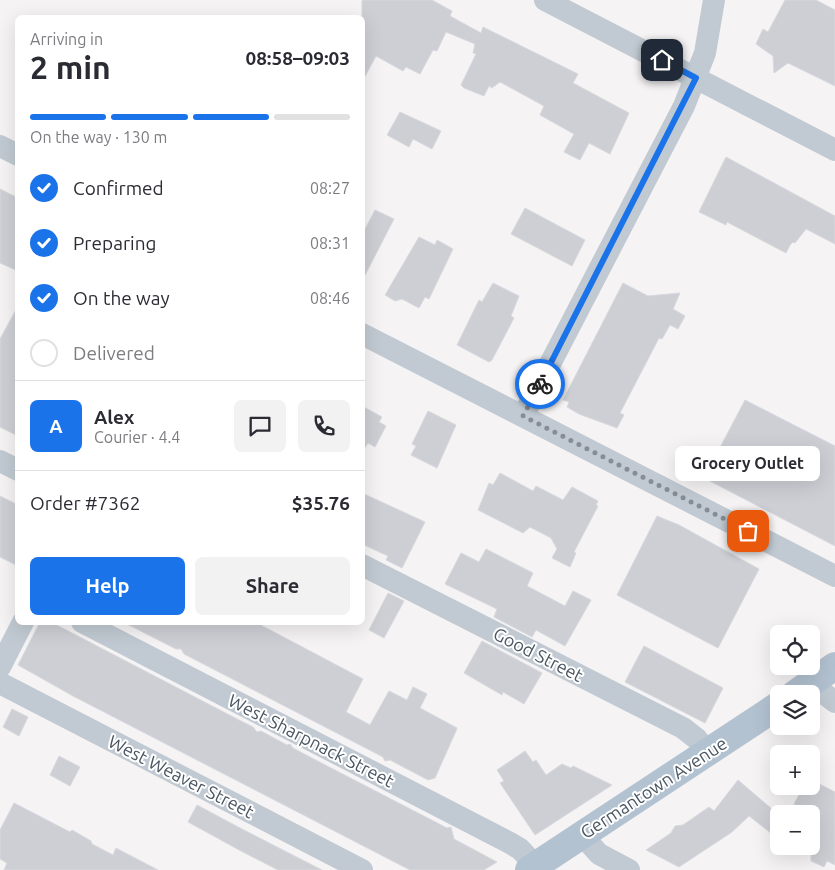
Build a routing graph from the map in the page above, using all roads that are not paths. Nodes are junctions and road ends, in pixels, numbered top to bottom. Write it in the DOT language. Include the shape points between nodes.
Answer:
graph roads {
  1 [pos="546,0"];
  2 [pos="714,0"];
  3 [pos="696,78"];
  4 [pos="0,146"];
  5 [pos="835,150"];
  6 [pos="15,154"];
  7 [pos="365,336"];
  8 [pos="523,416"];
  9 [pos="0,461"];
  10 [pos="15,468"];
  11 [pos="365,567"];
  12 [pos="835,576"];
  13 [pos="21,625"];
  14 [pos="88,625"];
  15 [pos="0,667"];
  16 [pos="815,680"];
  17 [pos="0,683"];
  18 [pos="835,702"];
  19 [pos="770,710"];
  20 [pos="708,753"];
  21 [pos="582,835"];
  22 [pos="532,868"];
  23 [pos="362,870"];
  24 [pos="629,870"];
  1 -- 3 [label="street"];
  2 -- 3 [label="street" via="710,33"];
  3 -- 5 [label="street"];
  3 -- 8 [label="street"];
  4 -- 6 [label="street"];
  7 -- 8 [label="street"];
  8 -- 12 [label="street"];
  9 -- 10 [label="street"];
  11 -- 20 [label="street, Good Street" via="684,728"];
  13 -- 15 [label="street"];
  14 -- 22 [label="street, West Sharpnack Street" via="510,843 520,849"];
  16 -- 18 [label="street" via="822,692"];
  17 -- 23 [label="street, West Weaver Street"];
  19 -- 20 [label="main road, Germantown Avenue"];
  20 -- 21 [label="main road, Germantown Avenue"];
  21 -- 22 [label="main road, Germantown Avenue"];
  21 -- 24 [label="street" via="599,854"];
}
